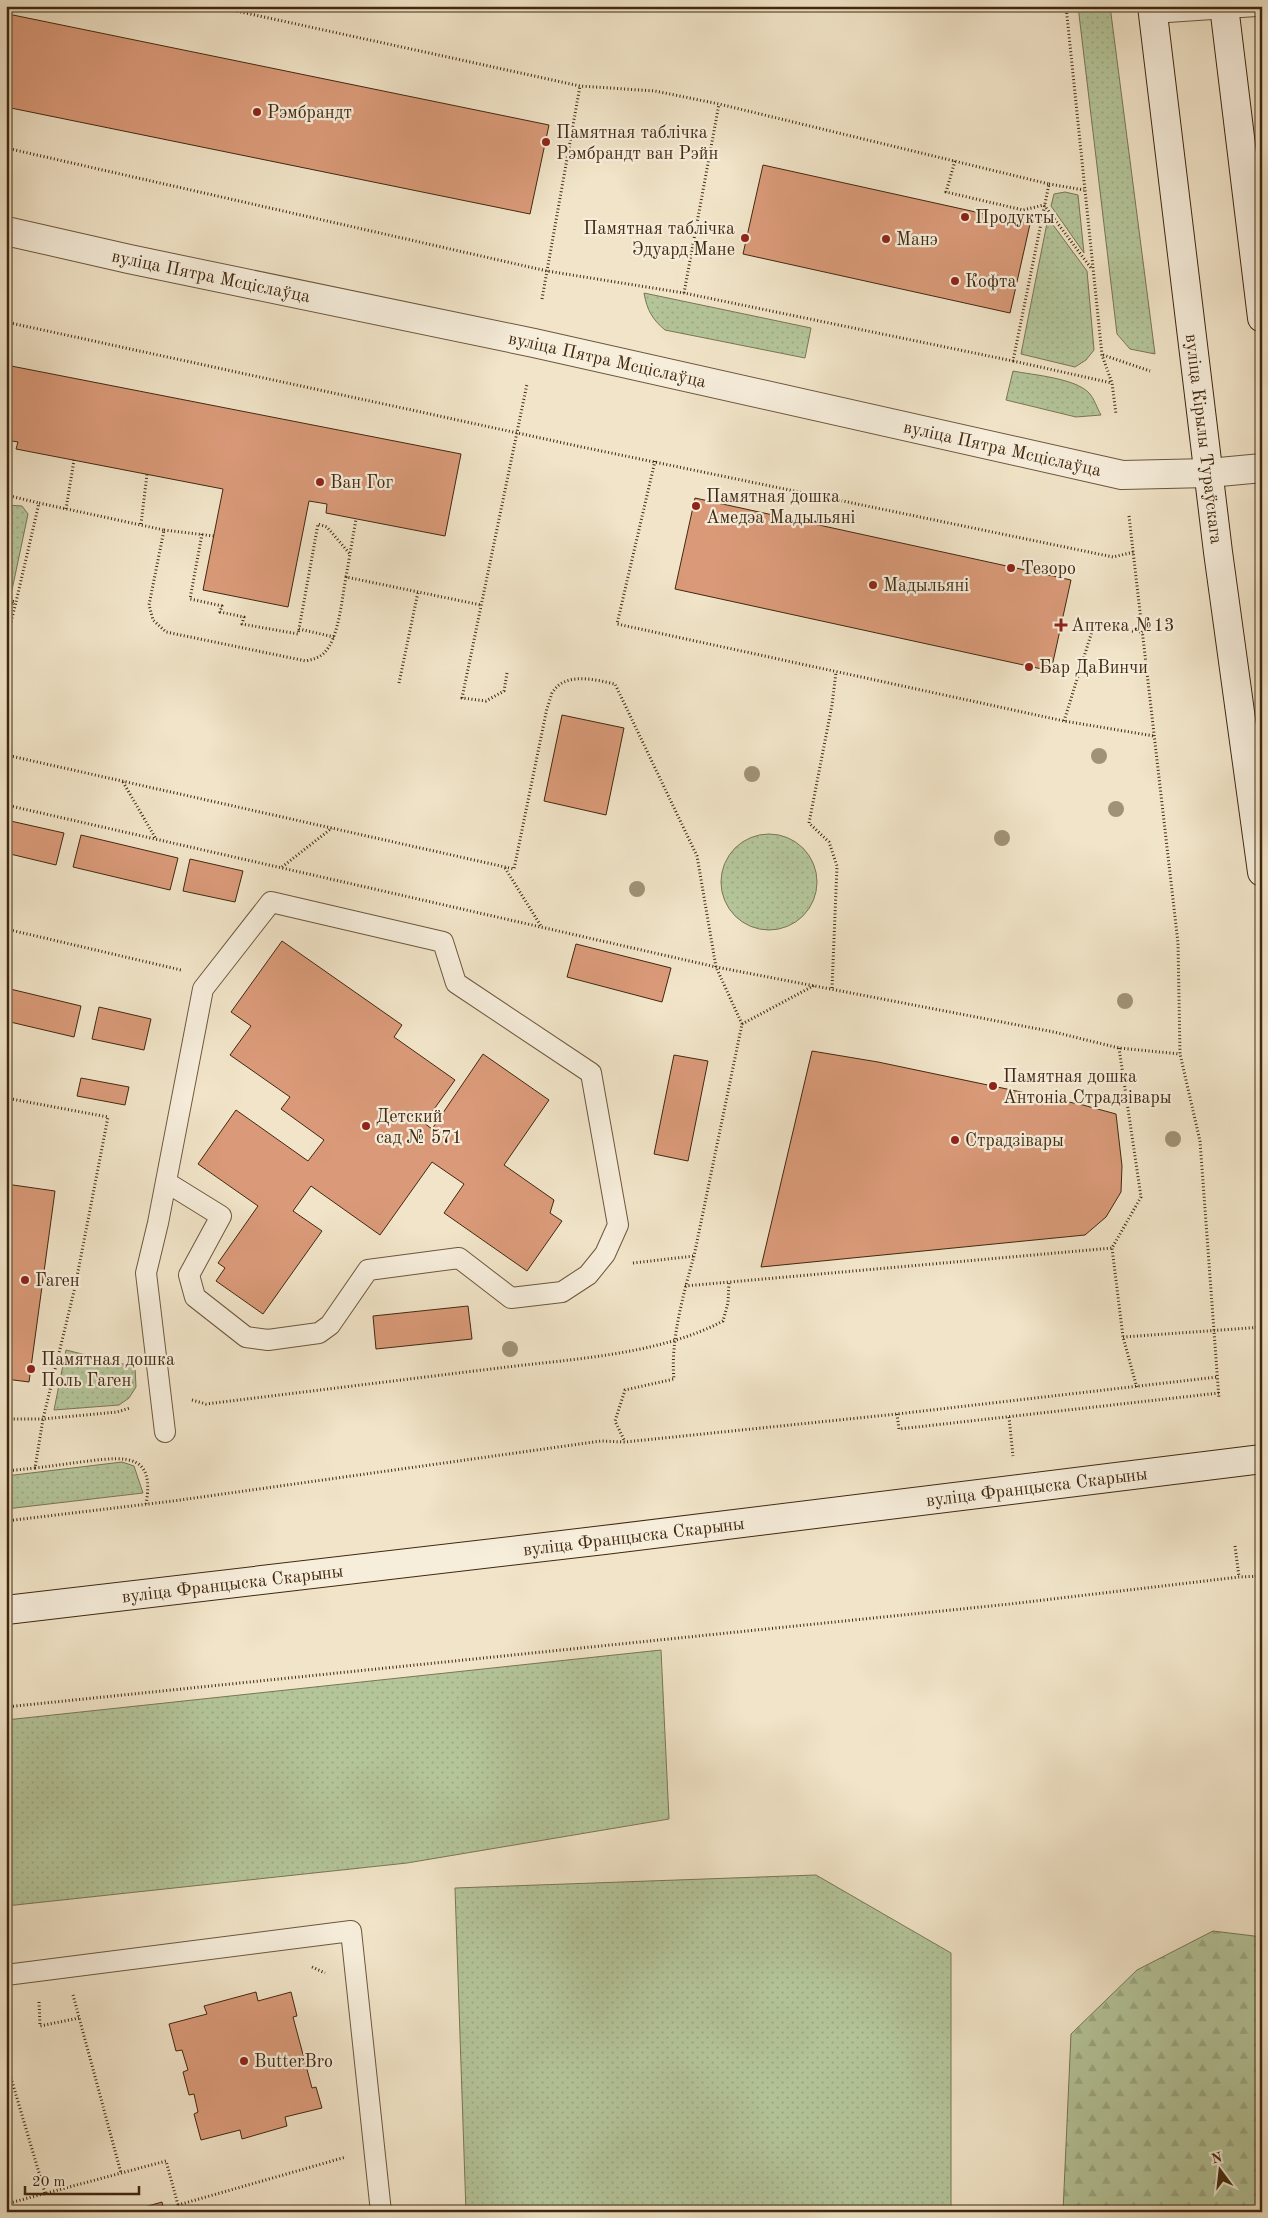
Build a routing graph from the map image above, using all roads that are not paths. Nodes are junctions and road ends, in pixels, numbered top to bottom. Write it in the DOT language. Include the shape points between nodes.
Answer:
graph roads {
  1 [pos="1256,6"];
  2 [pos="1224,7"];
  3 [pos="1153,10"];
  4 [pos="6,231"];
  5 [pos="1262,318"];
  6 [pos="1262,468"];
  7 [pos="1209,473"];
  8 [pos="1262,872"];
  9 [pos="166,1182"];
  10 [pos="165,1432"];
  11 [pos="1262,1459"];
  12 [pos="6,1610"];
  13 [pos="6,1974"];
  14 [pos="381,2212"];
  1 -- 2 [label="lane"];
  2 -- 3 [label="lane"];
  2 -- 5 [label="main road"];
  3 -- 7 [label="main road, вуліца Кірылы Тураўскага"];
  4 -- 7 [label="main road, вуліца Пятра Мсціслаўца" via="534,343 1122,475"];
  6 -- 7 [label="main road, вуліца Пятра Мсціслаўца"];
  7 -- 8 [label="main road, вуліца Кірылы Тураўскага"];
  9 -- 9 [label="lane" via="203,989 271,902 443,942 456,983 591,1073 618,1225 605,1254 588,1274 562,1292 511,1298 459,1258 368,1270 330,1325 319,1334 268,1340 246,1337 195,1297 189,1275 221,1216"];
  9 -- 10 [label="lane" via="146,1274"];
  11 -- 12 [label="main road, вуліца Францыска Скарыны"];
  13 -- 14 [label="lane" via="351,1931"];
}
